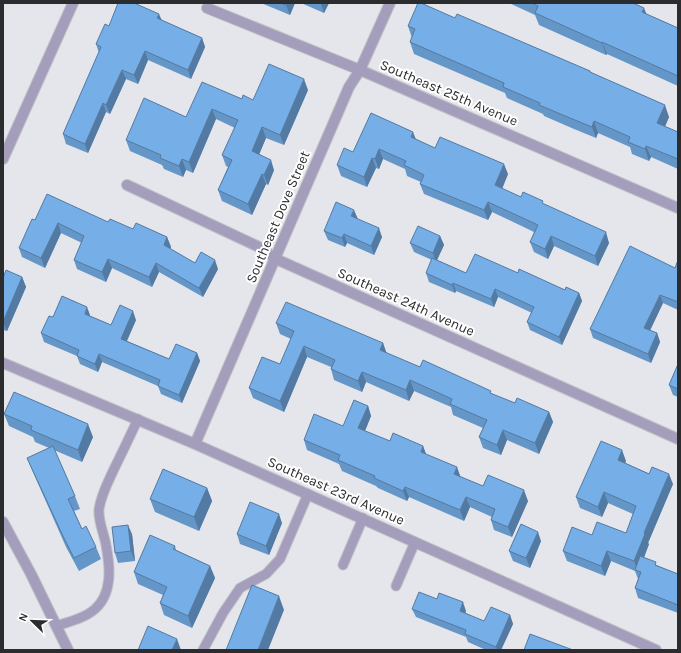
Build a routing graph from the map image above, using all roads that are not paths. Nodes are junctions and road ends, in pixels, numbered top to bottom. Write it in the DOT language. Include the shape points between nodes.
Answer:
graph roads {
  1 [pos="73,3"];
  2 [pos="390,3"];
  3 [pos="207,8"];
  4 [pos="360,70"];
  5 [pos="3,159"];
  6 [pos="126,185"];
  7 [pos="678,208"];
  8 [pos="276,259"];
  9 [pos="3,363"];
  10 [pos="138,420"];
  11 [pos="678,439"];
  12 [pos="195,444"];
  13 [pos="308,494"];
  14 [pos="363,518"];
  15 [pos="3,522"];
  16 [pos="415,542"];
  17 [pos="343,565"];
  18 [pos="396,586"];
  19 [pos="56,626"];
  20 [pos="68,650"];
  21 [pos="203,650"];
  22 [pos="656,650"];
  1 -- 5 [label="street"];
  2 -- 4 [label="street, Southeast Dove Street"];
  3 -- 4 [label="street, Southeast 25th Avenue"];
  4 -- 7 [label="street, Southeast 25th Avenue"];
  4 -- 8 [label="street, Southeast Dove Street" via="349,87"];
  6 -- 8 [label="street, Southeast 24th Avenue" via="260,247"];
  8 -- 11 [label="street, Southeast 24th Avenue"];
  8 -- 12 [label="street, Southeast Dove Street"];
  9 -- 10 [label="street, Southeast 23rd Avenue"];
  10 -- 12 [label="street, Southeast 23rd Avenue"];
  10 -- 19 [label="lane" via="105,488 99,510 110,569 108,587 95,609 81,618"];
  12 -- 13 [label="street, Southeast 23rd Avenue"];
  13 -- 14 [label="street, Southeast 23rd Avenue"];
  13 -- 21 [label="lane" via="280,559 266,574 240,588"];
  14 -- 16 [label="street, Southeast 23rd Avenue"];
  14 -- 17 [label="lane"];
  15 -- 19 [label="street"];
  16 -- 18 [label="lane"];
  16 -- 22 [label="street, Southeast 23rd Avenue"];
  19 -- 20 [label="street"];
}
